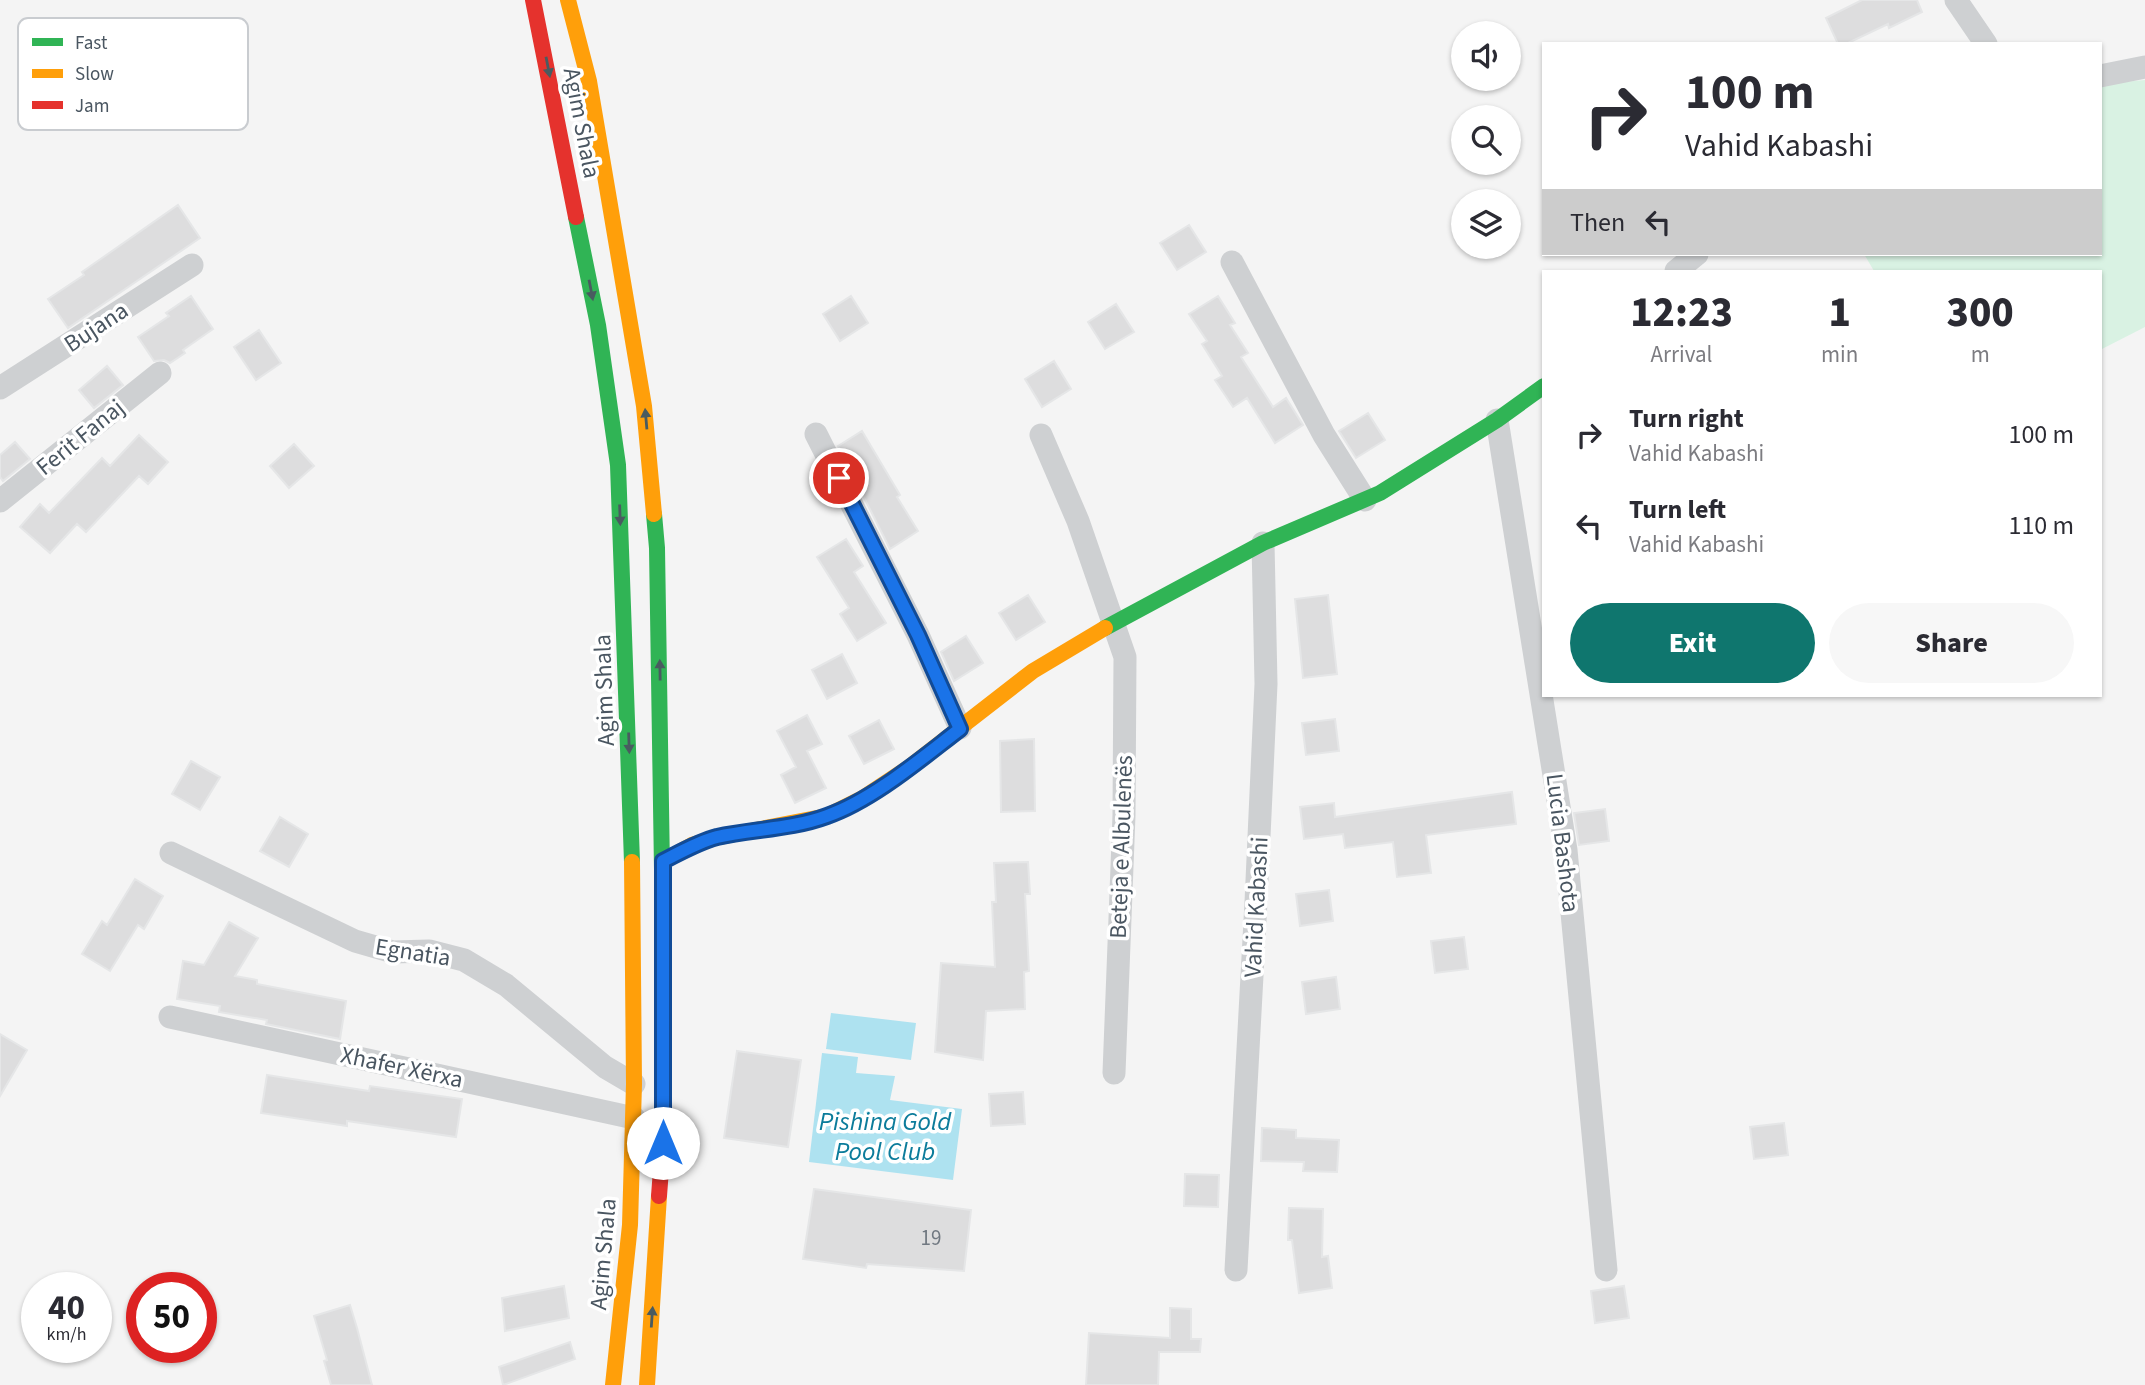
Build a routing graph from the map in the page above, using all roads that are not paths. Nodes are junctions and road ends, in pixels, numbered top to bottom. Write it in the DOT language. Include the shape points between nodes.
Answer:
graph roads {
  1 [pos="533,0"];
  2 [pos="568,0"];
  3 [pos="1956,0"];
  4 [pos="1985,42"];
  5 [pos="2145,67"];
  6 [pos="2102,76"];
  7 [pos="1695,256"];
  8 [pos="1232,262"];
  9 [pos="192,265"];
  10 [pos="1677,270"];
  11 [pos="160,373"];
  12 [pos="1542,387"];
  13 [pos="0,388"];
  14 [pos="1497,420"];
  15 [pos="816,435"];
  16 [pos="1041,435"];
  17 [pos="1365,500"];
  18 [pos="0,501"];
  19 [pos="1263,543"];
  20 [pos="1114,623"];
  21 [pos="960,729"];
  22 [pos="171,853"];
  23 [pos="663,861"];
  24 [pos="170,1017"];
  25 [pos="1114,1073"];
  26 [pos="634,1084"];
  27 [pos="634,1118"];
  28 [pos="1606,1269"];
  29 [pos="1236,1270"];
  30 [pos="613,1385"];
  31 [pos="647,1385"];
  1 -- 26 [label="main road, Agim Shala, one-way" via="598,325 618,465 633,880"];
  23 -- 2 [label="main road, Agim Shala, one-way" via="657,548 644,406 589,81"];
  3 -- 4 [label="street"];
  5 -- 6 [label="street"];
  7 -- 10 [label="street"];
  8 -- 17 [label="street" via="1324,435"];
  9 -- 13 [label="street, Bujana"];
  11 -- 18 [label="street, Ferit Fanaj"];
  12 -- 14 [label="main road"];
  14 -- 17 [label="main road"];
  14 -- 28 [label="street, Lucia Bashota" via="1566,850"];
  15 -- 21 [label="street" via="918,635"];
  16 -- 20 [label="street, Beteja e Albulenës"];
  17 -- 19 [label="main road"];
  19 -- 20 [label="main road"];
  19 -- 29 [label="street, Vahid Kabashi" via="1265,684"];
  20 -- 21 [label="main road" via="1032,671"];
  20 -- 25 [label="street, Beteja e Albulenës" via="1125,657"];
  21 -- 23 [label="main road" via="863,799 827,816 715,838"];
  22 -- 26 [label="street, Egnatia" via="355,941 393,952 429,951 464,960 506,985 605,1067"];
  31 -- 23 [label="main road, Agim Shala, one-way" via="663,1143"];
  24 -- 27 [label="street, Xhafer Xërxa"];
  26 -- 27 [label="main road, Agim Shala"];
  27 -- 30 [label="main road, Agim Shala" via="630,1225"];
}
